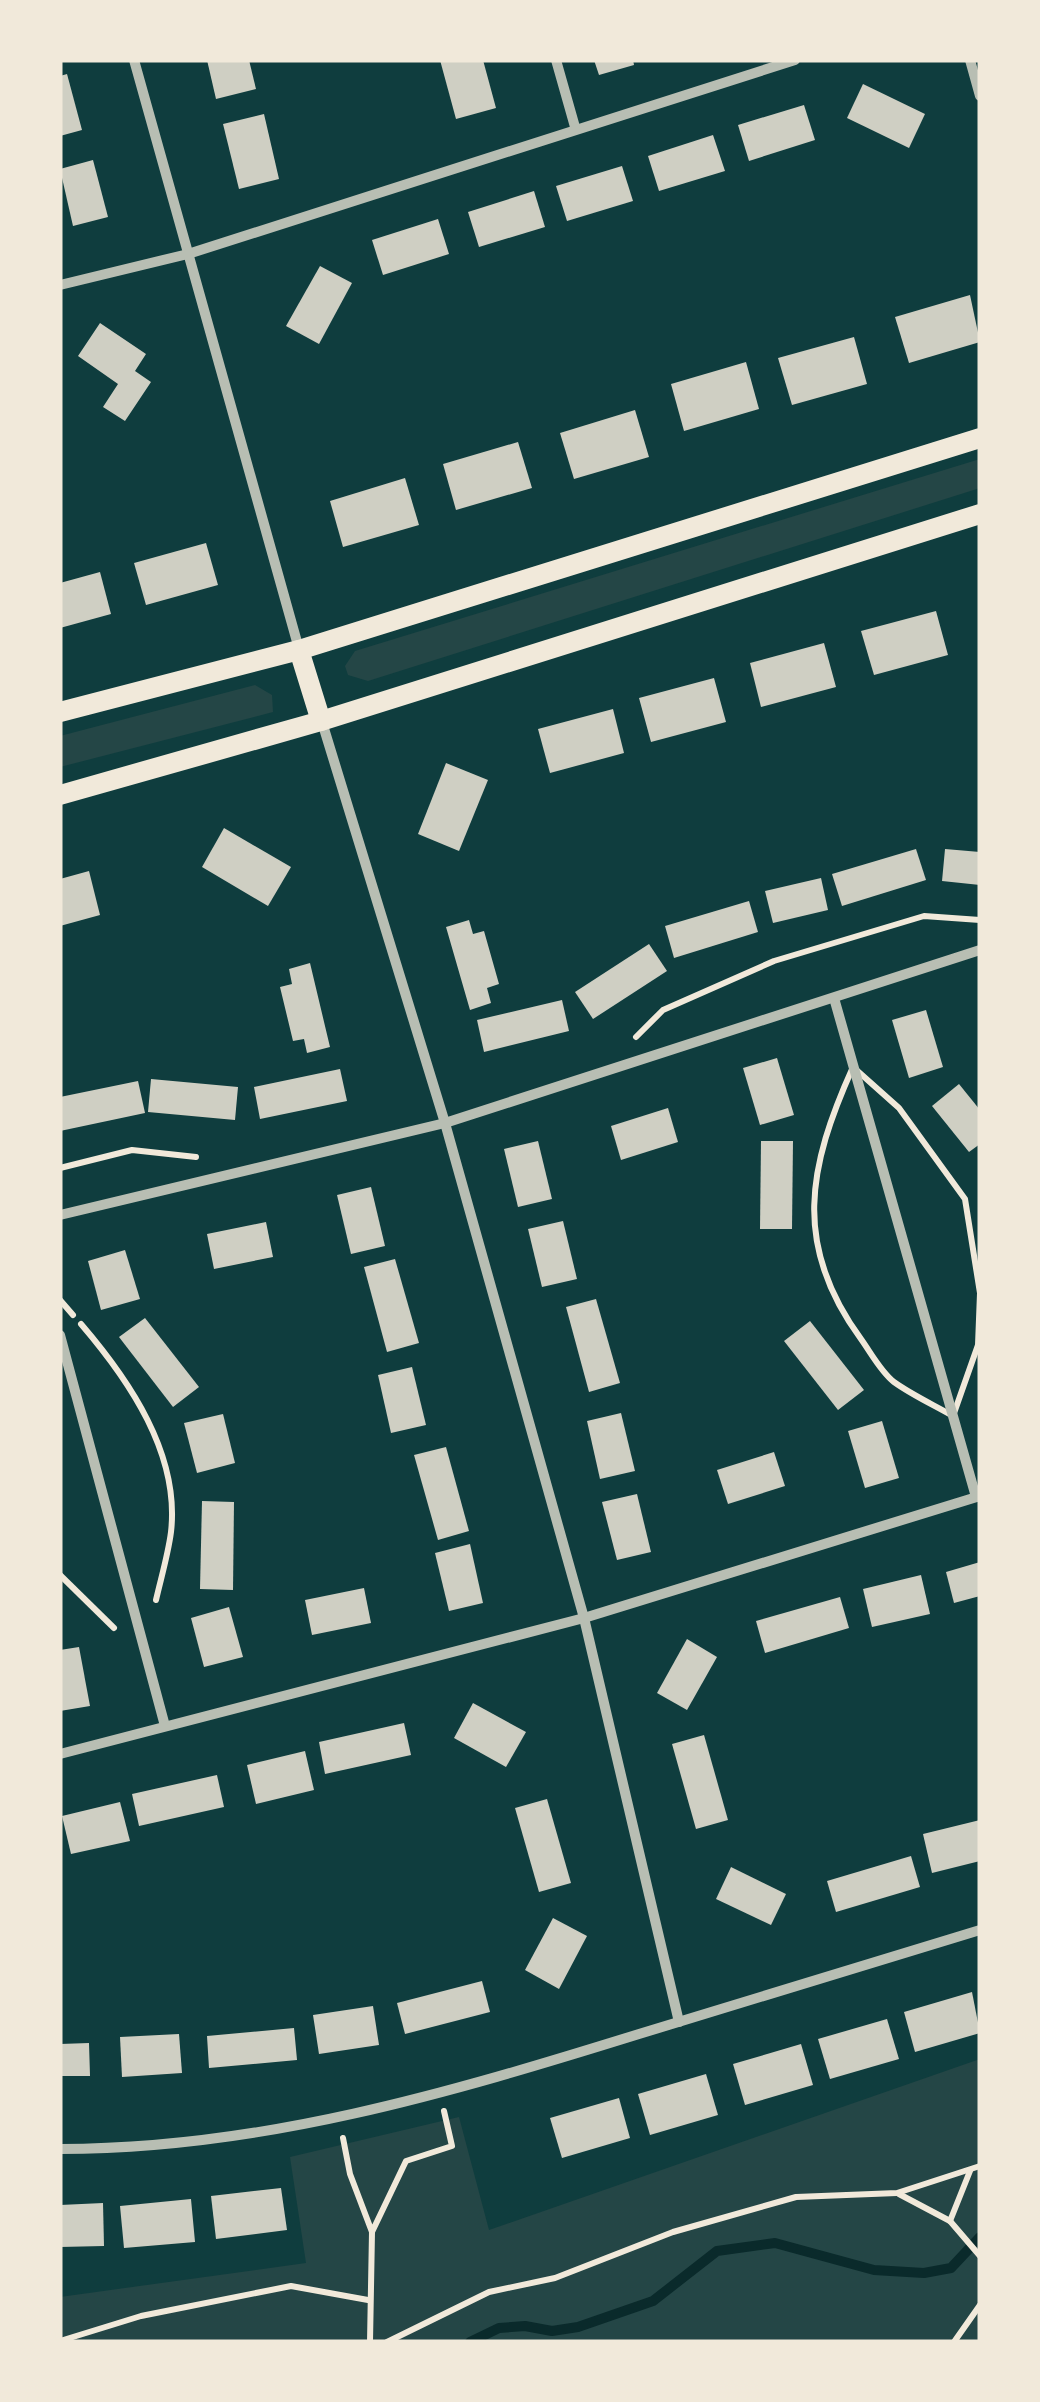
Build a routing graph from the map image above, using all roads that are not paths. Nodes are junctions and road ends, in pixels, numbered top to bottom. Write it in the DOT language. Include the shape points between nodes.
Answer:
graph roads {
  1 [pos="134,60"];
  2 [pos="556,60"];
  3 [pos="795,60"];
  4 [pos="970,60"];
  5 [pos="980,96"];
  6 [pos="575,127"];
  7 [pos="188,254"];
  8 [pos="60,285"];
  9 [pos="980,438"];
  10 [pos="980,514"];
  11 [pos="299,650"];
  12 [pos="60,712"];
  13 [pos="322,721"];
  14 [pos="60,796"];
  15 [pos="980,950"];
  16 [pos="834,998"];
  17 [pos="446,1123"];
  18 [pos="60,1216"];
  19 [pos="60,1334"];
  20 [pos="978,1497"];
  21 [pos="584,1618"];
  22 [pos="166,1726"];
  23 [pos="60,1754"];
  24 [pos="980,1930"];
  25 [pos="678,2022"];
  26 [pos="60,2149"];
  1 -- 7 [label="street"];
  2 -- 6 [label="street"];
  3 -- 6 [label="street"];
  4 -- 5 [label="street"];
  6 -- 7 [label="street"];
  7 -- 8 [label="street"];
  7 -- 11 [label="street"];
  9 -- 11 [label="main road"];
  10 -- 13 [label="main road"];
  11 -- 12 [label="main road"];
  11 -- 13 [label="main road"];
  13 -- 14 [label="main road"];
  13 -- 17 [label="street"];
  15 -- 16 [label="street"];
  16 -- 17 [label="street"];
  16 -- 20 [label="street"];
  17 -- 18 [label="street"];
  17 -- 21 [label="street"];
  19 -- 22 [label="street"];
  20 -- 21 [label="street"];
  21 -- 22 [label="street"];
  21 -- 25 [label="street"];
  22 -- 23 [label="street"];
  24 -- 25 [label="street"];
  25 -- 26 [label="street" via="340,2120 230,2138"];
}
